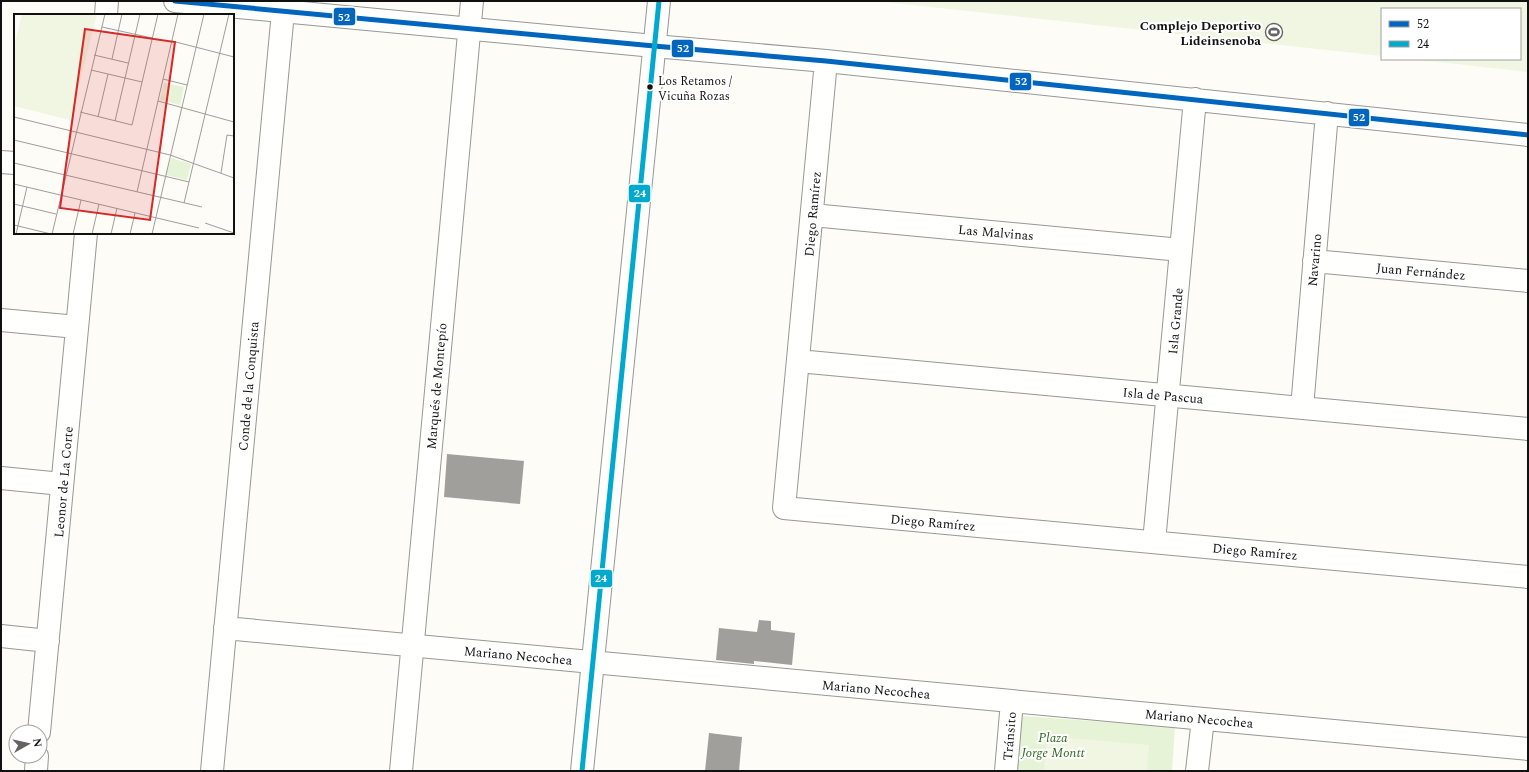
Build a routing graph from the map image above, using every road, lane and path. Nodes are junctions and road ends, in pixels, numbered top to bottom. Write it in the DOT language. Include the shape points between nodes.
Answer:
graph roads {
  1 [pos="107,1"];
  2 [pos="175,1"];
  3 [pos="472,1"];
  4 [pos="659,1"];
  5 [pos="284,6"];
  6 [pos="106,14"];
  7 [pos="469,29"];
  8 [pos="654,46"];
  9 [pos="826,61"];
  10 [pos="1195,99"];
  11 [pos="1327,113"];
  12 [pos="1528,135"];
  13 [pos="1,162"];
  14 [pos="14,164"];
  15 [pos="812,215"];
  16 [pos="86,234"];
  17 [pos="1181,250"];
  18 [pos="1314,261"];
  19 [pos="1528,281"];
  20 [pos="1,320"];
  21 [pos="77,327"];
  22 [pos="798,361"];
  23 [pos="1168,396"];
  24 [pos="1302,408"];
  25 [pos="1528,429"];
  26 [pos="1,478"];
  27 [pos="62,484"];
  28 [pos="1154,542"];
  29 [pos="1528,577"];
  30 [pos="225,628"];
  31 [pos="1,636"];
  32 [pos="48,641"];
  33 [pos="412,646"];
  34 [pos="593,662"];
  35 [pos="1012,701"];
  36 [pos="1203,719"];
  37 [pos="40,724"];
  38 [pos="1528,749"];
  39 [pos="212,771"];
  40 [pos="401,771"];
  41 [pos="582,771"];
  42 [pos="1006,771"];
  43 [pos="1197,771"];
  1 -- 6 [label="street"];
  2 -- 5 [label="street"];
  3 -- 7 [label="street, Marqués de Montepío"];
  4 -- 8 [label="street"];
  5 -- 7 [label="street"];
  5 -- 30 [label="street, Conde de la Conquista"];
  7 -- 8 [label="street"];
  7 -- 33 [label="street, Marqués de Montepío"];
  8 -- 9 [label="street"];
  8 -- 34 [label="street"];
  9 -- 10 [label="street"];
  9 -- 15 [label="street, Diego Ramírez"];
  10 -- 11 [label="street"];
  10 -- 17 [label="street, Isla Grande"];
  11 -- 12 [label="street"];
  11 -- 18 [label="street, Navarino"];
  13 -- 14 [label="street"];
  15 -- 17 [label="street, Las Malvinas"];
  15 -- 22 [label="street, Diego Ramírez"];
  16 -- 21 [label="street, Leonor de La Corte"];
  17 -- 23 [label="street, Isla Grande"];
  18 -- 19 [label="street, Juan Fernández"];
  18 -- 24 [label="street, Navarino"];
  20 -- 21 [label="street"];
  21 -- 27 [label="street, Leonor de La Corte"];
  22 -- 23 [label="street, Isla de Pascua"];
  22 -- 28 [label="street, Diego Ramírez" via="784,508"];
  23 -- 24 [label="street, Isla de Pascua"];
  23 -- 28 [label="street, Isla Grande"];
  24 -- 25 [label="street, Isla de Pascua"];
  26 -- 27 [label="street"];
  27 -- 32 [label="street, Leonor de La Corte"];
  28 -- 29 [label="street, Diego Ramírez"];
  30 -- 33 [label="street, Mariano Necochea"];
  30 -- 39 [label="street, Conde de la Conquista"];
  31 -- 32 [label="street"];
  32 -- 37 [label="street, Leonor de La Corte"];
  33 -- 34 [label="street, Mariano Necochea"];
  33 -- 40 [label="street, Marqués de Montepío"];
  34 -- 35 [label="street, Mariano Necochea"];
  34 -- 41 [label="street"];
  35 -- 36 [label="street, Mariano Necochea"];
  35 -- 42 [label="street, Tránsito"];
  36 -- 38 [label="street, Mariano Necochea"];
  36 -- 43 [label="street"];
}
